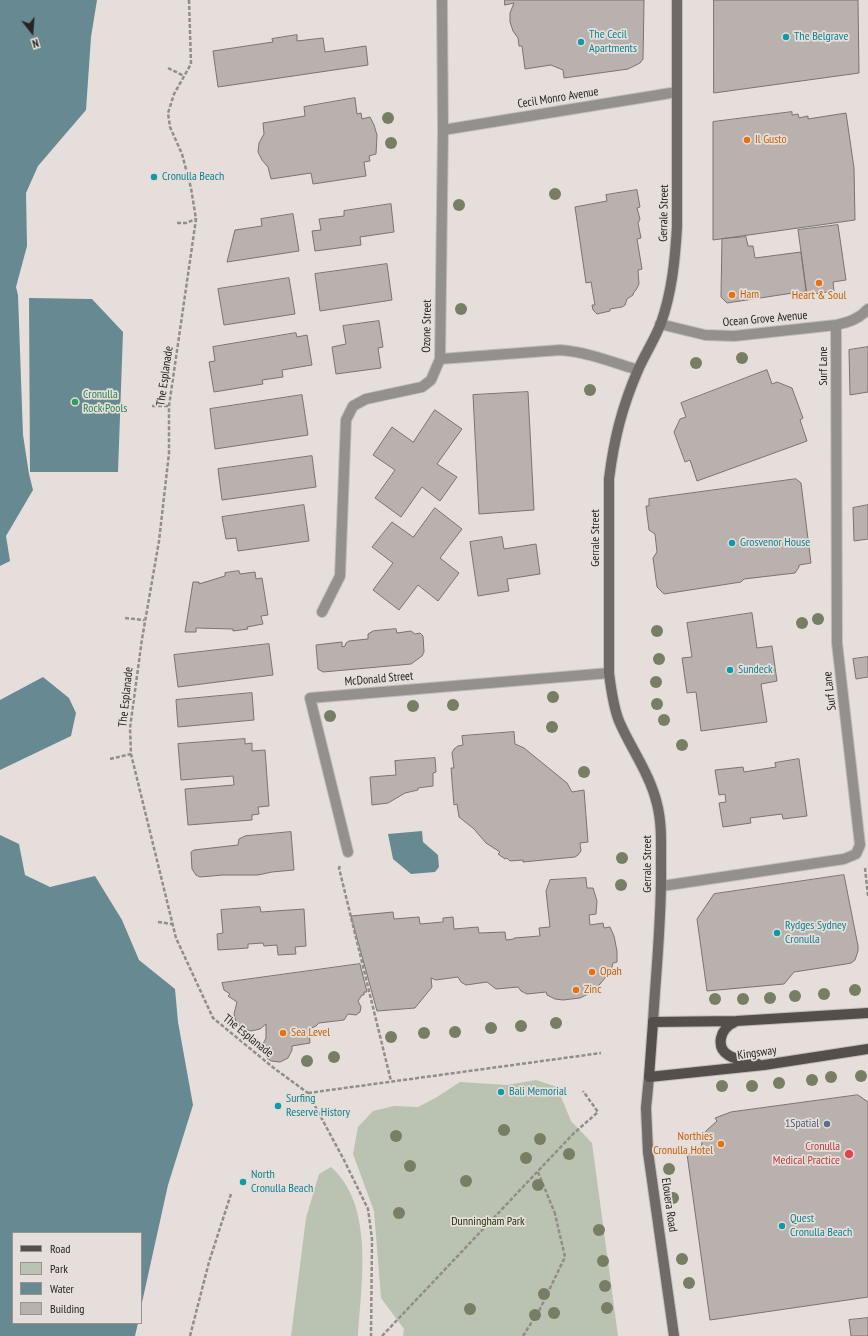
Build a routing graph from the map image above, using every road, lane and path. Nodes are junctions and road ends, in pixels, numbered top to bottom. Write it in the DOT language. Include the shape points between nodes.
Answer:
graph roads {
  1 [pos="189,0"];
  2 [pos="442,0"];
  3 [pos="678,0"];
  4 [pos="168,68"];
  5 [pos="184,76"];
  6 [pos="677,92"];
  7 [pos="443,130"];
  8 [pos="196,219"];
  9 [pos="177,223"];
  10 [pos="868,309"];
  11 [pos="660,324"];
  12 [pos="836,325"];
  13 [pos="440,359"];
  14 [pos="638,370"];
  15 [pos="152,406"];
  16 [pos="168,406"];
  17 [pos="322,612"];
  18 [pos="125,618"];
  19 [pos="144,620"];
  20 [pos="609,673"];
  21 [pos="131,754"];
  22 [pos="110,758"];
  23 [pos="348,852"];
  24 [pos="856,854"];
  25 [pos="662,886"];
  26 [pos="868,896"];
  27 [pos="158,922"];
  28 [pos="172,924"];
  29 [pos="868,1013"];
  30 [pos="653,1022"];
  31 [pos="736,1022"];
  32 [pos="868,1049"];
  33 [pos="601,1053"];
  34 [pos="764,1065"];
  35 [pos="649,1077"];
  36 [pos="391,1081"];
  37 [pos="583,1091"];
  38 [pos="308,1093"];
  39 [pos="538,1172"];
  40 [pos="231,1194"];
  41 [pos="190,1336"];
  42 [pos="372,1336"];
  43 [pos="382,1336"];
  44 [pos="523,1336"];
  45 [pos="674,1336"];
  1 -- 5 [label="path, The Esplanade" via="191,64"];
  2 -- 7 [label="street, Ozone Street"];
  3 -- 6 [label="street, Gerrale Street"];
  4 -- 5 [label="path"];
  5 -- 8 [label="path, The Esplanade" via="174,94 168,113 170,127 182,154 191,188"];
  6 -- 7 [label="street, Cecil Monro Avenue"];
  6 -- 11 [label="street, Gerrale Street" via="676,260"];
  7 -- 13 [label="street, Ozone Street"];
  8 -- 9 [label="path"];
  8 -- 16 [label="path, The Esplanade"];
  10 -- 12 [label="street, Ocean Grove Avenue" via="858,318"];
  11 -- 12 [label="street, Ocean Grove Avenue" via="705,335 729,336"];
  11 -- 14 [label="street, Gerrale Street"];
  12 -- 24 [label="street, Surf Lane" via="837,643 861,841"];
  13 -- 14 [label="street" via="560,350 584,353"];
  13 -- 17 [label="street, Ozone Street" via="431,380 422,387 366,399 353,406 346,420 340,576"];
  14 -- 20 [label="street, Gerrale Street" via="618,422 609,478"];
  15 -- 16 [label="path"];
  16 -- 19 [label="path, The Esplanade" via="169,454 159,541"];
  18 -- 19 [label="path"];
  19 -- 21 [label="path, The Esplanade" via="130,728"];
  20 -- 23 [label="street, McDonald Street" via="310,698"];
  20 -- 25 [label="street, Gerrale Street" via="614,707 657,804 660,820"];
  21 -- 22 [label="path"];
  21 -- 28 [label="path, The Esplanade"];
  23 -- 36 [label="path" via="339,868"];
  24 -- 25 [label="street" via="844,859"];
  24 -- 26 [label="path" via="866,870"];
  25 -- 30 [label="street, Gerrale Street"];
  27 -- 28 [label="path"];
  28 -- 38 [label="path, The Esplanade" via="213,1018"];
  29 -- 31 [label="main road"];
  30 -- 31 [label="main road"];
  30 -- 35 [label="main road, Gerrale Street"];
  31 -- 34 [label="main road" via="729,1025 722,1034 722,1048 725,1053 730,1057"];
  32 -- 34 [label="main road, Kingsway"];
  33 -- 36 [label="path"];
  34 -- 35 [label="main road, Kingsway"];
  35 -- 45 [label="street, Elouera Road" via="646,1108 648,1152"];
  36 -- 38 [label="path"];
  37 -- 39 [label="path" via="598,1112 573,1134"];
  38 -- 42 [label="path, The Esplanade" via="368,1209 372,1240"];
  39 -- 43 [label="path"];
  39 -- 44 [label="path" via="555,1215 565,1257"];
  40 -- 41 [label="path" via="209,1262"];
}
